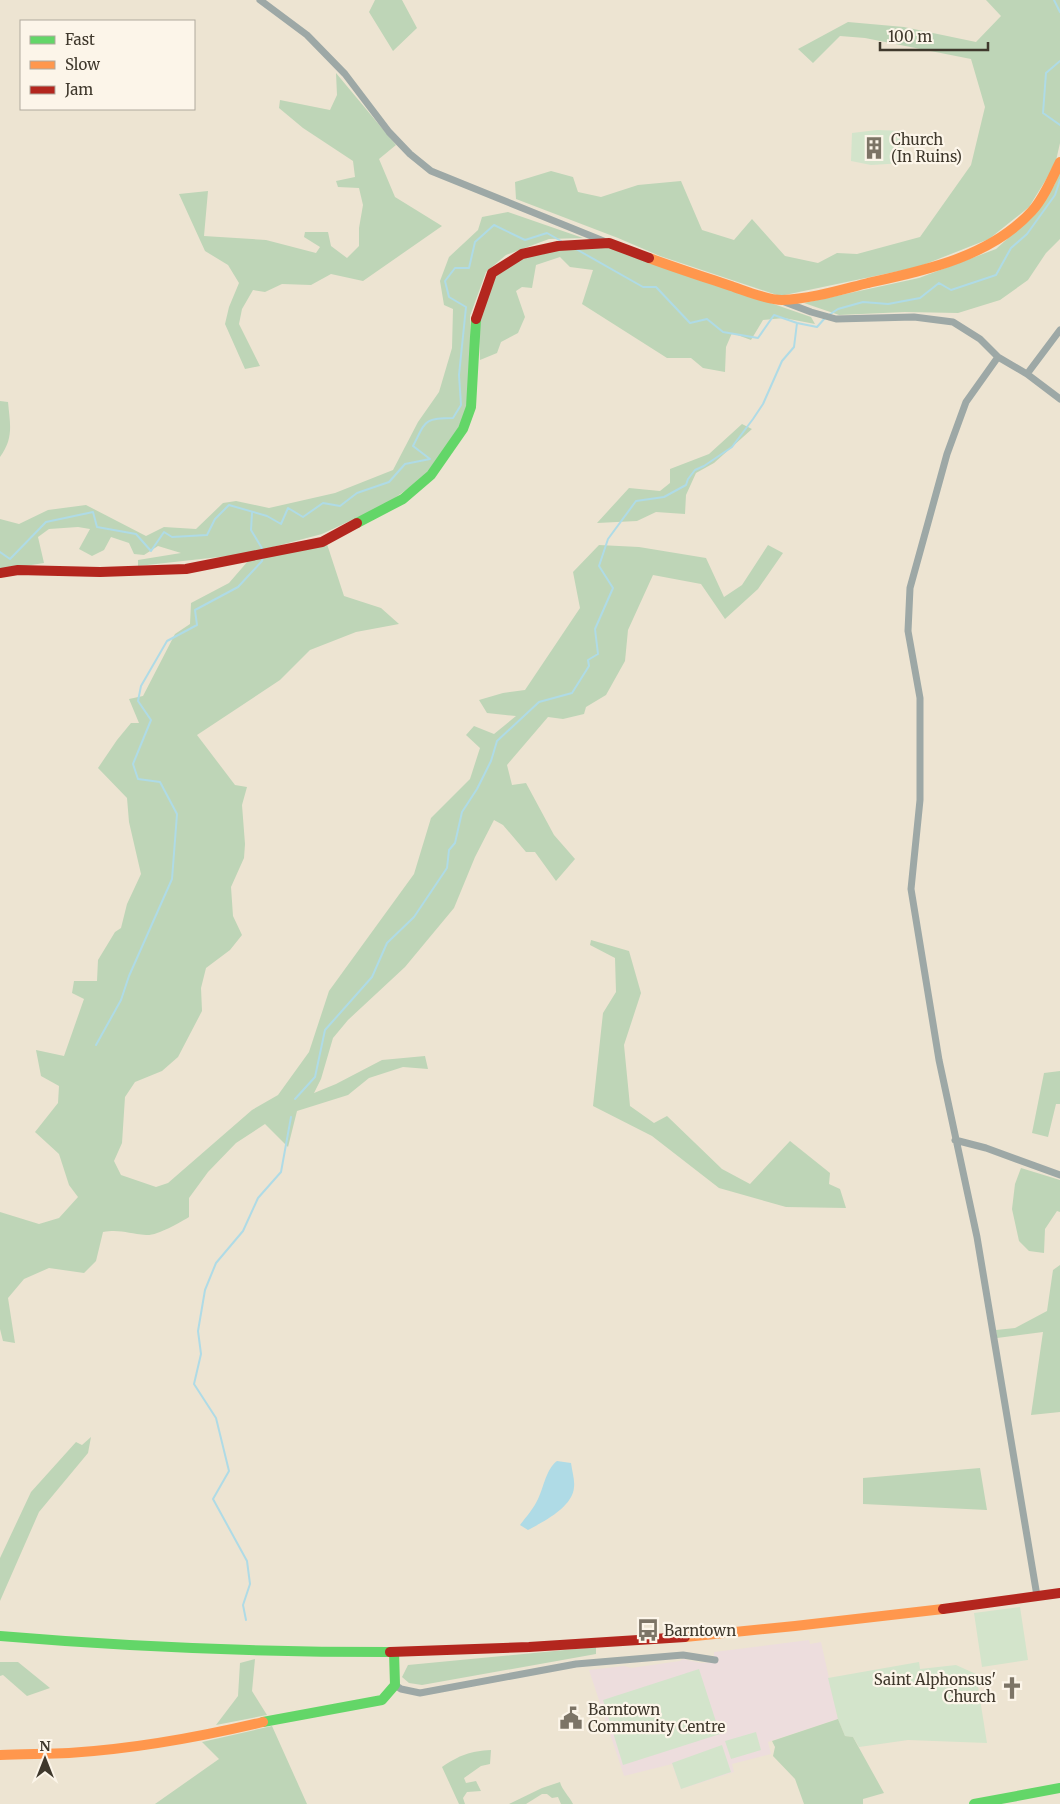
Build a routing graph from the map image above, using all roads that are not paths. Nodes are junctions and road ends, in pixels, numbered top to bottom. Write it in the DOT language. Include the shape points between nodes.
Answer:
graph roads {
  1 [pos="260,0"];
  2 [pos="1060,162"];
  3 [pos="609,243"];
  4 [pos="781,300"];
  5 [pos="1060,330"];
  6 [pos="998,358"];
  7 [pos="1027,374"];
  8 [pos="1060,399"];
  9 [pos="0,573"];
  10 [pos="955,1140"];
  11 [pos="1060,1175"];
  12 [pos="1060,1593"];
  13 [pos="1037,1596"];
  14 [pos="0,1636"];
  15 [pos="394,1652"];
  16 [pos="715,1660"];
  17 [pos="395,1685"];
  18 [pos="0,1754"];
  19 [pos="1060,1788"];
  20 [pos="974,1804"];
  1 -- 3 [label="street" via="307,34 346,74 389,132 431,171"];
  2 -- 4 [label="main road" via="1033,210 991,244 914,273"];
  3 -- 4 [label="main road"];
  3 -- 9 [label="main road" via="558,246 522,254 492,273 476,317 471,407 463,430 431,475 403,498 322,542 186,569 18,570"];
  4 -- 6 [label="street" via="836,319 914,317 953,322 980,339"];
  5 -- 7 [label="street"];
  6 -- 7 [label="street"];
  6 -- 10 [label="street" via="966,402 947,454 909,597 908,631 920,698 920,800 911,889"];
  7 -- 8 [label="street"];
  10 -- 11 [label="street"];
  10 -- 13 [label="street" via="977,1237"];
  12 -- 13 [label="main road"];
  13 -- 15 [label="main road" via="733,1633 619,1642"];
  14 -- 15 [label="main road" via="149,1647"];
  15 -- 17 [label="main road"];
  16 -- 17 [label="street" via="683,1655 576,1664 420,1693"];
  17 -- 18 [label="main road" via="382,1700 220,1732 121,1748"];
  19 -- 20 [label="main road"];
}
